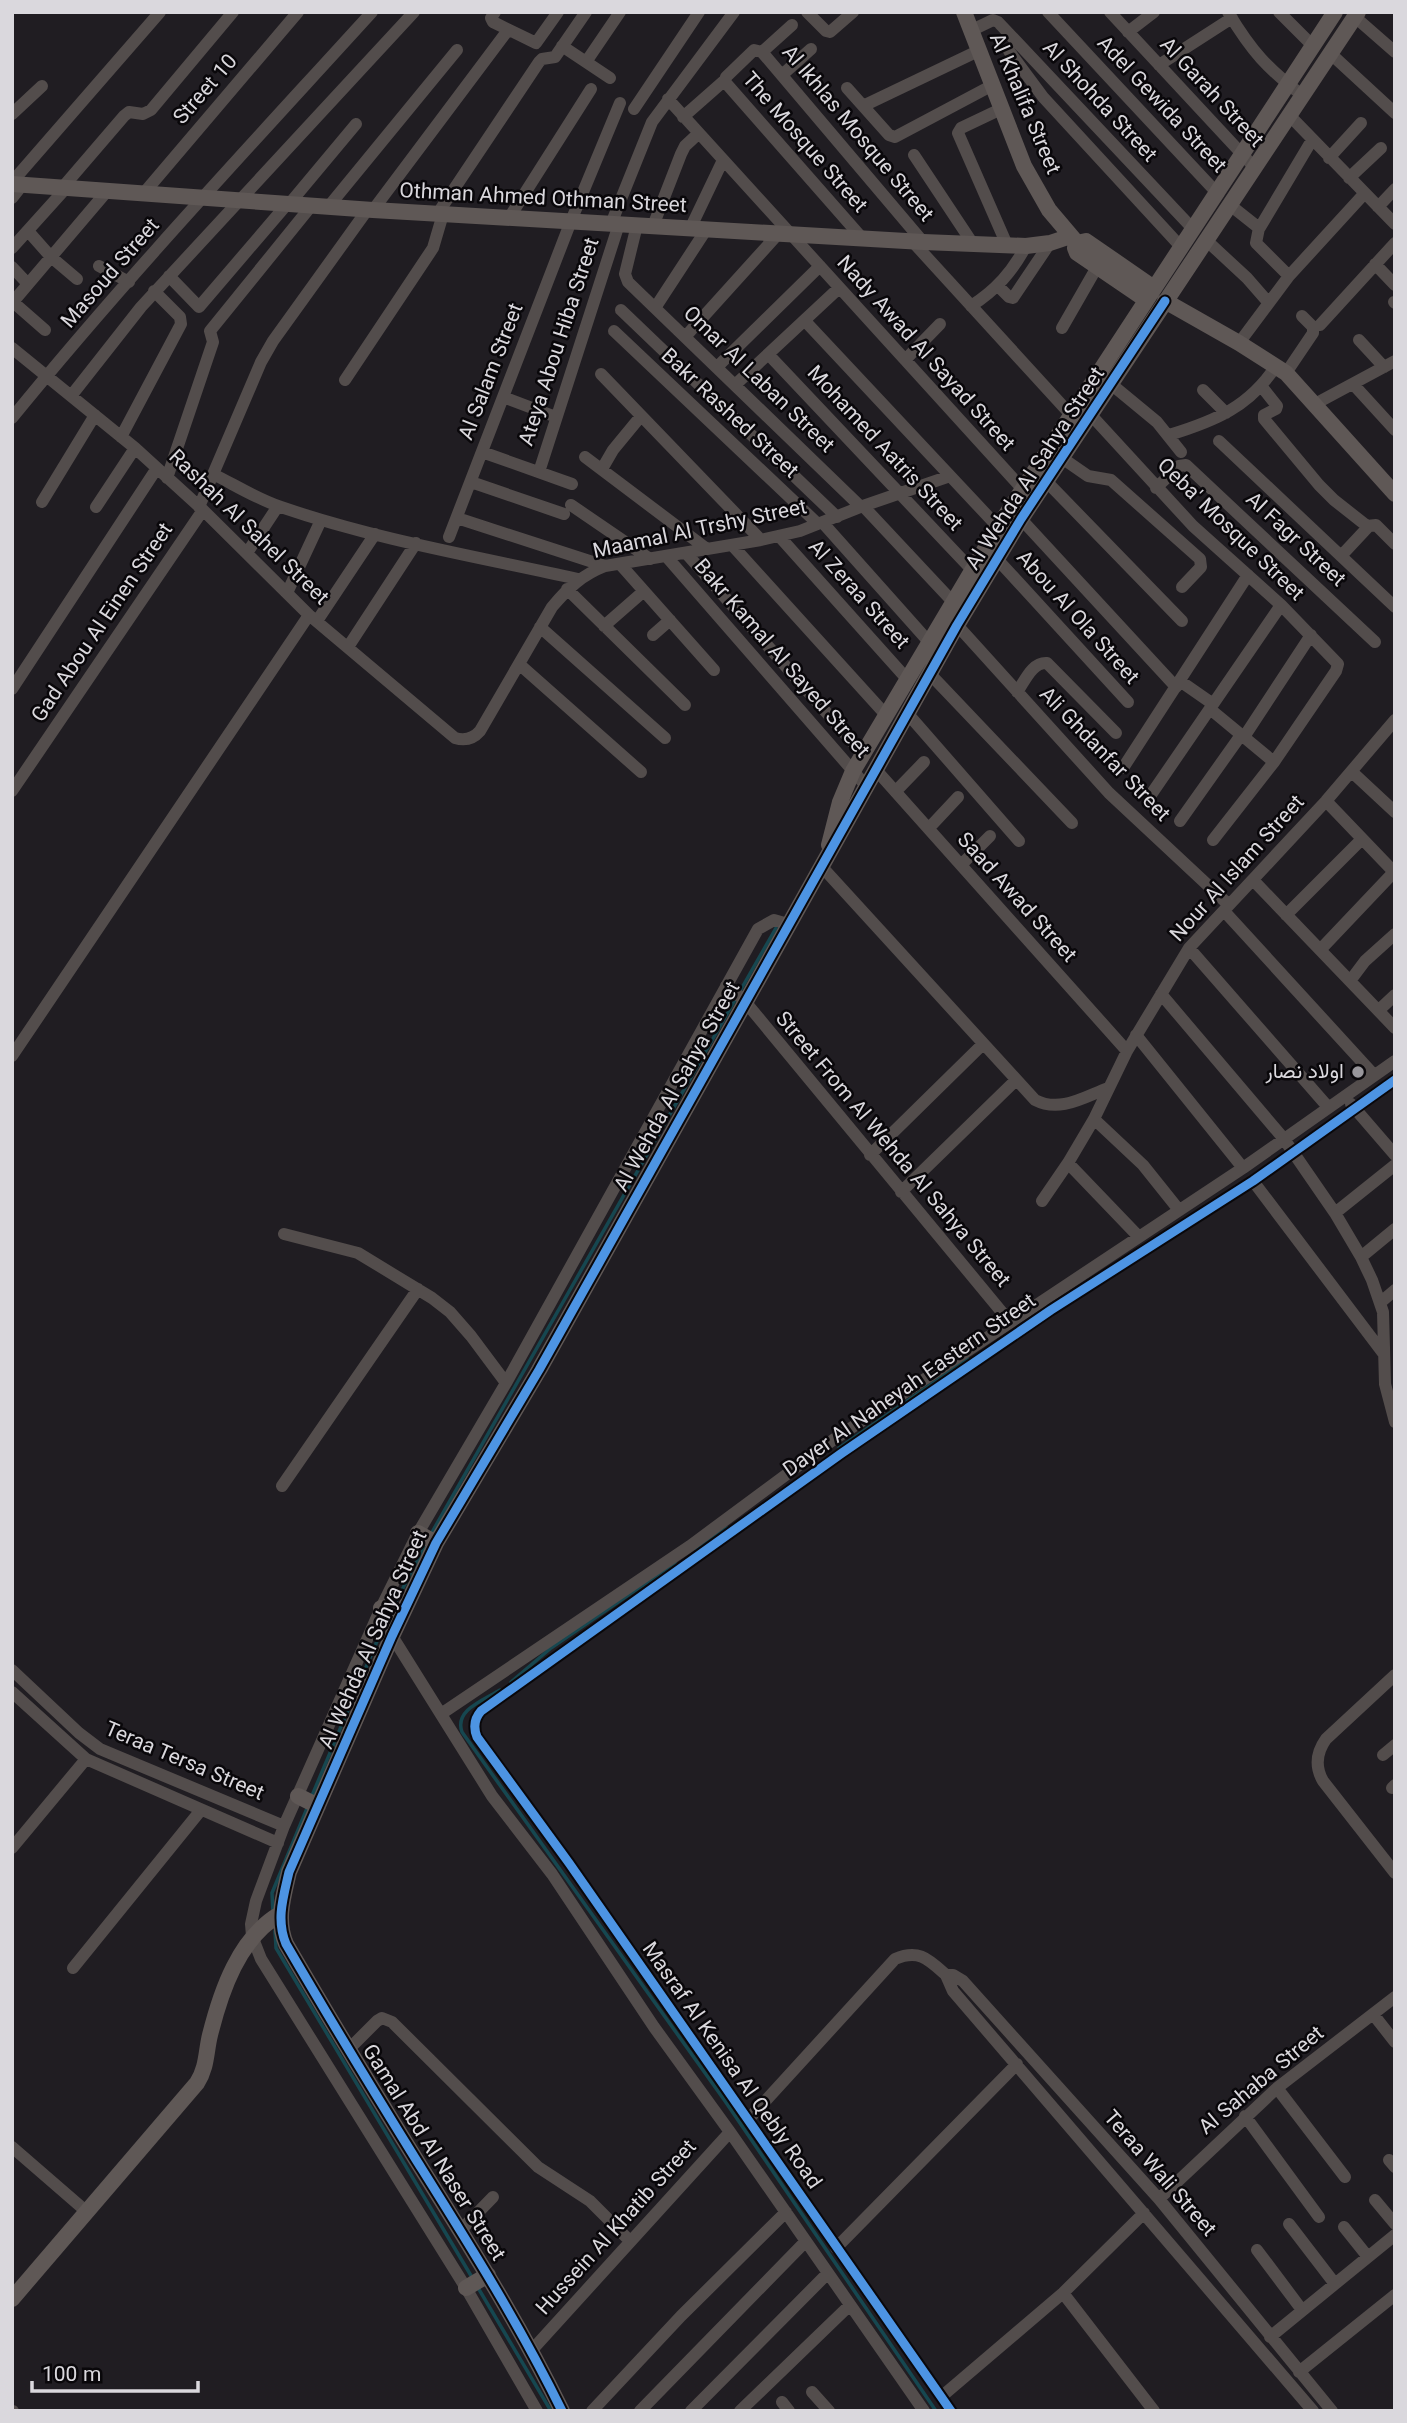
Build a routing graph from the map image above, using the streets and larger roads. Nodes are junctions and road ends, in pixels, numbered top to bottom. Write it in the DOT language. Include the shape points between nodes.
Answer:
graph roads {
  1 [pos="160,12"];
  2 [pos="233,12"];
  3 [pos="298,12"];
  4 [pos="372,12"];
  5 [pos="414,12"];
  6 [pos="558,12"];
  7 [pos="586,12"];
  8 [pos="620,12"];
  9 [pos="699,12"];
  10 [pos="734,12"];
  11 [pos="807,12"];
  12 [pos="853,12"];
  13 [pos="964,12"];
  14 [pos="1048,12"];
  15 [pos="1110,12"];
  16 [pos="1154,12"];
  17 [pos="1279,12"];
  18 [pos="1335,12"];
  19 [pos="1230,15"];
  20 [pos="1356,15"];
  21 [pos="494,18"];
  22 [pos="792,25"];
  23 [pos="508,30"];
  24 [pos="970,31"];
  25 [pos="1128,32"];
  26 [pos="1312,45"];
  27 [pos="562,46"];
  28 [pos="811,49"];
  29 [pos="457,50"];
  30 [pos="978,51"];
  31 [pos="1009,51"];
  32 [pos="1395,51"];
  33 [pos="762,52"];
  34 [pos="1331,54"];
  35 [pos="586,62"];
  36 [pos="1159,65"];
  37 [pos="782,75"];
  38 [pos="610,78"];
  39 [pos="725,80"];
  40 [pos="1288,84"];
  41 [pos="41,86"];
  42 [pos="991,86"];
  43 [pos="847,88"];
  44 [pos="591,89"];
  45 [pos="1303,96"];
  46 [pos="668,99"];
  47 [pos="620,103"];
  48 [pos="863,106"];
  49 [pos="634,109"];
  50 [pos="1001,109"];
  51 [pos="1395,113"];
  52 [pos="12,114"];
  53 [pos="1290,116"];
  54 [pos="683,117"];
  55 [pos="1361,123"];
  56 [pos="356,124"];
  57 [pos="699,134"];
  58 [pos="1312,141"];
  59 [pos="1381,148"];
  60 [pos="914,155"];
  61 [pos="1242,155"];
  62 [pos="1329,158"];
  63 [pos="723,160"];
  64 [pos="1255,168"];
  65 [pos="1349,178"];
  66 [pos="16,183"];
  67 [pos="65,187"];
  68 [pos="1395,189"];
  69 [pos="108,190"];
  70 [pos="144,193"];
  71 [pos="1218,194"];
  72 [pos="1364,194"];
  73 [pos="204,197"];
  74 [pos="12,198"];
  75 [pos="241,200"];
  76 [pos="289,203"];
  77 [pos="312,205"];
  78 [pos="1230,205"];
  79 [pos="329,206"];
  80 [pos="1378,207"];
  81 [pos="370,209"];
  82 [pos="441,214"];
  83 [pos="509,218"];
  84 [pos="571,221"];
  85 [pos="615,224"];
  86 [pos="1395,224"];
  87 [pos="645,226"];
  88 [pos="698,229"];
  89 [pos="1259,229"];
  90 [pos="28,231"];
  91 [pos="784,233"];
  92 [pos="862,238"];
  93 [pos="1074,239"];
  94 [pos="1195,240"];
  95 [pos="918,242"];
  96 [pos="1050,243"];
  97 [pos="1395,243"];
  98 [pos="973,244"];
  99 [pos="1007,245"];
  100 [pos="1026,246"];
  101 [pos="12,248"];
  102 [pos="51,257"];
  103 [pos="1375,264"];
  104 [pos="99,266"];
  105 [pos="820,266"];
  106 [pos="1097,267"];
  107 [pos="12,268"];
  108 [pos="169,276"];
  109 [pos="1289,276"];
  110 [pos="77,279"];
  111 [pos="129,282"];
  112 [pos="29,284"];
  113 [pos="1395,285"];
  114 [pos="998,286"];
  115 [pos="839,288"];
  116 [pos="154,291"];
  117 [pos="1150,294"];
  118 [pos="1165,301"];
  119 [pos="13,302"];
  120 [pos="1268,302"];
  121 [pos="971,306"];
  122 [pos="655,308"];
  123 [pos="621,310"];
  124 [pos="1302,316"];
  125 [pos="804,321"];
  126 [pos="940,324"];
  127 [pos="1320,326"];
  128 [pos="1062,328"];
  129 [pos="45,330"];
  130 [pos="614,331"];
  131 [pos="685,337"];
  132 [pos="1359,340"];
  133 [pos="1240,343"];
  134 [pos="12,348"];
  135 [pos="768,354"];
  136 [pos="905,360"];
  137 [pos="1390,364"];
  138 [pos="717,367"];
  139 [pos="1281,370"];
  140 [pos="601,374"];
  141 [pos="47,376"];
  142 [pos="345,380"];
  143 [pos="1111,384"];
  144 [pos="1353,384"];
  145 [pos="735,385"];
  146 [pos="1262,387"];
  147 [pos="1203,390"];
  148 [pos="71,396"];
  149 [pos="503,397"];
  150 [pos="1315,404"];
  151 [pos="1226,413"];
  152 [pos="95,415"];
  153 [pos="1071,415"];
  154 [pos="1091,415"];
  155 [pos="641,416"];
  156 [pos="1390,416"];
  157 [pos="556,417"];
  158 [pos="12,418"];
  159 [pos="1395,430"];
  160 [pos="1170,435"];
  161 [pos="121,437"];
  162 [pos="1219,441"];
  163 [pos="135,448"];
  164 [pos="482,452"];
  165 [pos="1181,452"];
  166 [pos="585,457"];
  167 [pos="1062,458"];
  168 [pos="602,469"];
  169 [pos="538,472"];
  170 [pos="162,473"];
  171 [pos="213,474"];
  172 [pos="950,476"];
  173 [pos="1046,481"];
  174 [pos="471,482"];
  175 [pos="572,484"];
  176 [pos="1156,488"];
  177 [pos="900,493"];
  178 [pos="1395,494"];
  179 [pos="1028,495"];
  180 [pos="42,502"];
  181 [pos="96,506"];
  182 [pos="278,506"];
  183 [pos="862,506"];
  184 [pos="201,509"];
  185 [pos="837,517"];
  186 [pos="457,519"];
  187 [pos="1021,519"];
  188 [pos="321,520"];
  189 [pos="820,523"];
  190 [pos="1369,526"];
  191 [pos="998,527"];
  192 [pos="375,534"];
  193 [pos="779,536"];
  194 [pos="449,537"];
  195 [pos="761,540"];
  196 [pos="416,543"];
  197 [pos="1395,544"];
  198 [pos="732,545"];
  199 [pos="707,549"];
  200 [pos="247,553"];
  201 [pos="686,553"];
  202 [pos="666,556"];
  203 [pos="1341,556"];
  204 [pos="650,559"];
  205 [pos="997,559"];
  206 [pos="620,564"];
  207 [pos="606,566"];
  208 [pos="972,570"];
  209 [pos="1248,575"];
  210 [pos="578,579"];
  211 [pos="1182,587"];
  212 [pos="567,589"];
  213 [pos="644,591"];
  214 [pos="288,593"];
  215 [pos="953,602"];
  216 [pos="1281,605"];
  217 [pos="1395,607"];
  218 [pos="313,618"];
  219 [pos="670,620"];
  220 [pos="1182,621"];
  221 [pos="604,626"];
  222 [pos="540,627"];
  223 [pos="943,634"];
  224 [pos="653,635"];
  225 [pos="1311,635"];
  226 [pos="1375,642"];
  227 [pos="348,647"];
  228 [pos="519,664"];
  229 [pos="714,670"];
  230 [pos="930,674"];
  231 [pos="907,680"];
  232 [pos="1178,684"];
  233 [pos="12,689"];
  234 [pos="1017,692"];
  235 [pos="1128,702"];
  236 [pos="685,705"];
  237 [pos="1211,706"];
  238 [pos="886,715"];
  239 [pos="908,715"];
  240 [pos="1395,720"];
  241 [pos="1116,733"];
  242 [pos="1243,736"];
  243 [pos="455,738"];
  244 [pos="665,738"];
  245 [pos="863,754"];
  246 [pos="924,762"];
  247 [pos="1274,762"];
  248 [pos="1123,768"];
  249 [pos="853,771"];
  250 [pos="877,771"];
  251 [pos="641,772"];
  252 [pos="1352,772"];
  253 [pos="867,787"];
  254 [pos="12,791"];
  255 [pos="896,791"];
  256 [pos="958,797"];
  257 [pos="1148,799"];
  258 [pos="1326,802"];
  259 [pos="1395,813"];
  260 [pos="1180,821"];
  261 [pos="1072,823"];
  262 [pos="929,828"];
  263 [pos="990,836"];
  264 [pos="1362,839"];
  265 [pos="1213,840"];
  266 [pos="1019,841"];
  267 [pos="961,865"];
  268 [pos="822,867"];
  269 [pos="1394,872"];
  270 [pos="1253,880"];
  271 [pos="1226,908"];
  272 [pos="1286,915"];
  273 [pos="788,925"];
  274 [pos="1395,934"];
  275 [pos="1189,948"];
  276 [pos="1320,950"];
  277 [pos="1350,981"];
  278 [pos="1161,994"];
  279 [pos="737,995"];
  280 [pos="1395,995"];
  281 [pos="1379,1010"];
  282 [pos="1395,1028"];
  283 [pos="1136,1035"];
  284 [pos="983,1044"];
  285 [pos="1127,1051"];
  286 [pos="12,1056"];
  287 [pos="1384,1068"];
  288 [pos="1016,1080"];
  289 [pos="1395,1080"];
  290 [pos="1108,1088"];
  291 [pos="1345,1096"];
  292 [pos="1328,1107"];
  293 [pos="1355,1108"];
  294 [pos="1094,1119"];
  295 [pos="1284,1139"];
  296 [pos="1294,1152"];
  297 [pos="870,1155"];
  298 [pos="1395,1155"];
  299 [pos="1068,1163"];
  300 [pos="1395,1166"];
  301 [pos="1243,1168"];
  302 [pos="1253,1181"];
  303 [pos="901,1192"];
  304 [pos="1042,1201"];
  305 [pos="1179,1210"];
  306 [pos="1335,1213"];
  307 [pos="1395,1229"];
  308 [pos="284,1234"];
  309 [pos="1139,1237"];
  310 [pos="1361,1257"];
  311 [pos="418,1289"];
  312 [pos="1395,1290"];
  313 [pos="1381,1302"];
  314 [pos="1010,1322"];
  315 [pos="1383,1353"];
  316 [pos="506,1383"];
  317 [pos="1395,1422"];
  318 [pos="282,1486"];
  319 [pos="427,1538"];
  320 [pos="391,1612"];
  321 [pos="392,1636"];
  322 [pos="12,1670"];
  323 [pos="1395,1675"];
  324 [pos="12,1692"];
  325 [pos="441,1714"];
  326 [pos="481,1742"];
  327 [pos="1395,1745"];
  328 [pos="465,1754"];
  329 [pos="1383,1755"];
  330 [pos="86,1759"];
  331 [pos="309,1801"];
  332 [pos="201,1810"];
  333 [pos="284,1826"];
  334 [pos="278,1843"];
  335 [pos="12,1848"];
  336 [pos="1395,1873"];
  337 [pos="278,1915"];
  338 [pos="257,1932"];
  339 [pos="73,1968"];
  340 [pos="946,1975"];
  341 [pos="1395,1997"];
  342 [pos="1373,2014"];
  343 [pos="1395,2042"];
  344 [pos="348,2050"];
  345 [pos="1017,2064"];
  346 [pos="1277,2088"];
  347 [pos="1245,2116"];
  348 [pos="748,2120"];
  349 [pos="730,2132"];
  350 [pos="12,2147"];
  351 [pos="1345,2177"];
  352 [pos="492,2197"];
  353 [pos="1159,2199"];
  354 [pos="1375,2200"];
  355 [pos="87,2212"];
  356 [pos="786,2212"];
  357 [pos="1144,2213"];
  358 [pos="1319,2217"];
  359 [pos="1289,2224"];
  360 [pos="1395,2224"];
  361 [pos="1344,2227"];
  362 [pos="460,2231"];
  363 [pos="1395,2235"];
  364 [pos="630,2241"];
  365 [pos="806,2241"];
  366 [pos="1192,2241"];
  367 [pos="836,2248"];
  368 [pos="1257,2250"];
  369 [pos="1179,2253"];
  370 [pos="1368,2257"];
  371 [pos="828,2273"];
  372 [pos="477,2281"];
  373 [pos="861,2284"];
  374 [pos="1335,2284"];
  375 [pos="1063,2293"];
  376 [pos="1395,2295"];
  377 [pos="12,2299"];
  378 [pos="848,2302"];
  379 [pos="1303,2310"];
  380 [pos="1270,2337"];
  381 [pos="532,2350"];
  382 [pos="1299,2372"];
  383 [pos="812,2392"];
  384 [pos="940,2395"];
  385 [pos="922,2410"];
  386 [pos="537,2411"];
  387 [pos="562,2411"];
  388 [pos="592,2411"];
  389 [pos="640,2411"];
  390 [pos="691,2411"];
  391 [pos="740,2411"];
  392 [pos="829,2411"];
  393 [pos="951,2411"];
  394 [pos="1154,2411"];
  395 [pos="1313,2411"];
  396 [pos="1332,2411"];
  1 -- 66 [label="street"];
  2 -- 67 [label="street" via="151,110 124,116"];
  3 -- 70 [label="street, Street 10"];
  4 -- 73 [label="street, Masoud Street"];
  5 -- 75 [label="street"];
  6 -- 23 [label="street" via="539,41 533,43"];
  7 -- 27 [label="street"];
  8 -- 35 [label="street"];
  9 -- 49 [label="street"];
  10 -- 46 [label="street, Ateya Abou Hiba Street"];
  11 -- 12 [label="street" via="830,32"];
  13 -- 24 [label="street, Al Khalifa Street"];
  14 -- 71 [label="street, Adel Gewida Street"];
  15 -- 25 [label="street, Al Garah Street"];
  16 -- 25 [label="street"];
  17 -- 26 [label="street"];
  18 -- 26 [label="street, Al Wehda Al Sahya Street"];
  19 -- 36 [label="street"];
  19 -- 40 [label="street" via="1259,59"];
  20 -- 32 [label="street"];
  20 -- 34 [label="street, Al Wehda Al Sahya Street"];
  21 -- 23 [label="street"];
  22 -- 33 [label="street"];
  23 -- 81 [label="street, Gad Abou Al Einen Street"];
  24 -- 30 [label="street, Al Khalifa Street"];
  24 -- 94 [label="street, Al Shohda Street" via="998,22"];
  25 -- 36 [label="street, Al Garah Street"];
  26 -- 40 [label="street, Al Wehda Al Sahya Street"];
  27 -- 35 [label="street"];
  27 -- 82 [label="street" via="555,57 539,62"];
  28 -- 37 [label="street"];
  29 -- 79 [label="street"];
  30 -- 42 [label="street, Al Khalifa Street"];
  30 -- 48 [label="street"];
  31 -- 94 [label="street" via="1043,97"];
  33 -- 37 [label="street, Al Ikhlas Mosque Street"];
  33 -- 39 [label="street, The Mosque Street" via="754,50"];
  34 -- 45 [label="street, Al Wehda Al Sahya Street"];
  34 -- 51 [label="street"];
  35 -- 38 [label="street"];
  36 -- 61 [label="street, Al Garah Street"];
  37 -- 95 [label="street, Al Ikhlas Mosque Street"];
  39 -- 54 [label="street"];
  39 -- 92 [label="street, The Mosque Street"];
  40 -- 45 [label="street"];
  40 -- 61 [label="street, Al Wehda Al Sahya Street"];
  41 -- 52 [label="street"];
  42 -- 48 [label="street" via="897,137 888,135"];
  42 -- 50 [label="street, Al Khalifa Street"];
  43 -- 48 [label="street"];
  44 -- 83 [label="street"];
  45 -- 53 [label="street, Al Wehda Al Sahya Street"];
  46 -- 54 [label="street, Nady Awad Al Sayad Street"];
  46 -- 85 [label="street, Ateya Abou Hiba Street" via="652,122"];
  47 -- 84 [label="street, Al Salam Street"];
  50 -- 93 [label="street, Al Khalifa Street" via="1032,181"];
  50 -- 99 [label="street" via="958,133"];
  53 -- 58 [label="street"];
  53 -- 64 [label="street, Al Wehda Al Sahya Street"];
  54 -- 57 [label="street, Nady Awad Al Sayad Street"];
  55 -- 62 [label="street"];
  56 -- 76 [label="street"];
  57 -- 63 [label="street, Nady Awad Al Sayad Street"];
  57 -- 87 [label="street" via="681,154"];
  58 -- 62 [label="street"];
  58 -- 89 [label="street"];
  59 -- 65 [label="street"];
  60 -- 98 [label="street"];
  61 -- 64 [label="street, Al Garah Street"];
  61 -- 71 [label="street, Al Wehda Al Sahya Street"];
  62 -- 65 [label="street"];
  63 -- 88 [label="street"];
  63 -- 91 [label="street, Nady Awad Al Sayad Street"];
  64 -- 78 [label="street, Al Wehda Al Sahya Street"];
  65 -- 72 [label="street"];
  66 -- 67 [label="street, Othman Ahmed Othman Street"];
  66 -- 74 [label="street"];
  67 -- 69 [label="street, Othman Ahmed Othman Street"];
  67 -- 90 [label="street"];
  68 -- 80 [label="street"];
  69 -- 70 [label="street, Othman Ahmed Othman Street"];
  69 -- 102 [label="street"];
  70 -- 73 [label="street, Othman Ahmed Othman Street"];
  71 -- 94 [label="street, Al Wehda Al Sahya Street"];
  72 -- 80 [label="street"];
  72 -- 109 [label="street"];
  73 -- 75 [label="street, Othman Ahmed Othman Street"];
  73 -- 111 [label="street, Masoud Street"];
  75 -- 76 [label="street, Othman Ahmed Othman Street"];
  75 -- 108 [label="street"];
  76 -- 77 [label="street, Othman Ahmed Othman Street"];
  76 -- 108 [label="street" via="200,306"];
  77 -- 79 [label="street, Othman Ahmed Othman Street"];
  77 -- 170 [label="street" via="210,331 213,342"];
  78 -- 89 [label="street"];
  78 -- 94 [label="street, Al Wehda Al Sahya Street"];
  79 -- 81 [label="street, Othman Ahmed Othman Street"];
  80 -- 86 [label="street"];
  81 -- 82 [label="street, Othman Ahmed Othman Street"];
  81 -- 171 [label="street, Gad Abou Al Einen Street" via="273,341"];
  82 -- 83 [label="street, Othman Ahmed Othman Street"];
  82 -- 142 [label="street" via="433,248"];
  83 -- 84 [label="street, Othman Ahmed Othman Street"];
  84 -- 85 [label="street, Othman Ahmed Othman Street"];
  84 -- 149 [label="street, Al Salam Street"];
  85 -- 87 [label="street, Othman Ahmed Othman Street"];
  85 -- 157 [label="street, Ateya Abou Hiba Street"];
  87 -- 88 [label="street, Othman Ahmed Othman Street"];
  87 -- 122 [label="street, Omar Al Laban Street" via="625,274"];
  88 -- 91 [label="street, Othman Ahmed Othman Street"];
  88 -- 122 [label="street"];
  89 -- 109 [label="street" via="1256,243"];
  90 -- 101 [label="street"];
  90 -- 102 [label="street"];
  91 -- 92 [label="street, Othman Ahmed Othman Street"];
  91 -- 105 [label="street, Nady Awad Al Sayad Street"];
  91 -- 131 [label="street"];
  92 -- 95 [label="street, Othman Ahmed Othman Street"];
  93 -- 96 [label="street, Othman Ahmed Othman Street"];
  93 -- 106 [label="street, Al Khalifa Street" via="1077,253"];
  93 -- 117 [label="street, Al Khalifa Street" via="1086,241"];
  94 -- 117 [label="street, Al Wehda Al Sahya Street"];
  94 -- 118 [label="street, Al Wehda Al Sahya Street"];
  94 -- 120 [label="street" via="1247,278"];
  95 -- 98 [label="street, Othman Ahmed Othman Street"];
  95 -- 121 [label="street, Al Ikhlas Mosque Street"];
  96 -- 100 [label="street, Othman Ahmed Othman Street"];
  96 -- 114 [label="street" via="1013,298"];
  97 -- 103 [label="street"];
  98 -- 99 [label="street, Othman Ahmed Othman Street"];
  99 -- 100 [label="street, Othman Ahmed Othman Street"];
  100 -- 114 [label="street"];
  102 -- 110 [label="street"];
  102 -- 112 [label="street"];
  103 -- 113 [label="street"];
  103 -- 127 [label="street"];
  104 -- 111 [label="street"];
  105 -- 115 [label="street, Nady Awad Al Sayad Street"];
  105 -- 138 [label="street"];
  106 -- 117 [label="street, Al Khalifa Street"];
  106 -- 128 [label="street"];
  107 -- 112 [label="street"];
  108 -- 116 [label="street"];
  109 -- 120 [label="street"];
  111 -- 141 [label="street, Masoud Street"];
  112 -- 119 [label="street"];
  114 -- 121 [label="street"];
  115 -- 125 [label="street"];
  115 -- 136 [label="street, Nady Awad Al Sayad Street"];
  116 -- 148 [label="street"];
  116 -- 161 [label="street" via="180,317 181,324"];
  117 -- 153 [label="street, Al Wehda Al Sahya Street"];
  118 -- 133 [label="street"];
  118 -- 143 [label="street, Al Wehda Al Sahya Street"];
  119 -- 129 [label="street"];
  120 -- 133 [label="street"];
  121 -- 153 [label="street, Al Ikhlas Mosque Street"];
  122 -- 131 [label="street, Omar Al Laban Street"];
  123 -- 185 [label="street"];
  124 -- 139 [label="street" via="1313,333"];
  125 -- 135 [label="street"];
  125 -- 172 [label="street"];
  126 -- 136 [label="street"];
  130 -- 189 [label="street, Bakr Rashed Street"];
  131 -- 138 [label="street, Omar Al Laban Street"];
  132 -- 137 [label="street"];
  133 -- 139 [label="street"];
  134 -- 141 [label="street, Rashah Al Sahel Street"];
  135 -- 145 [label="street"];
  135 -- 177 [label="street, Mohamed Aatris Street"];
  136 -- 179 [label="street, Nady Awad Al Sayad Street"];
  137 -- 144 [label="street"];
  138 -- 145 [label="street, Omar Al Laban Street"];
  139 -- 146 [label="street"];
  139 -- 150 [label="street"];
  140 -- 155 [label="street"];
  141 -- 148 [label="street, Rashah Al Sahel Street"];
  141 -- 158 [label="street, Masoud Street"];
  143 -- 154 [label="street, Al Wehda Al Sahya Street"];
  143 -- 160 [label="street"];
  144 -- 150 [label="street"];
  144 -- 156 [label="street"];
  145 -- 183 [label="street, Omar Al Laban Street"];
  146 -- 151 [label="street"];
  146 -- 190 [label="street" via="1277,406 1264,419 1334,500"];
  147 -- 151 [label="street"];
  148 -- 152 [label="street, Rashah Al Sahel Street"];
  149 -- 157 [label="street"];
  149 -- 164 [label="street, Al Salam Street"];
  150 -- 178 [label="street"];
  151 -- 160 [label="street"];
  152 -- 161 [label="street, Rashah Al Sahel Street"];
  152 -- 180 [label="street"];
  153 -- 179 [label="street, Al Wehda Al Sahya Street"];
  154 -- 167 [label="street, Al Wehda Al Sahya Street"];
  154 -- 176 [label="street, Qeba' Mosque Street"];
  155 -- 168 [label="street"];
  155 -- 195 [label="street"];
  156 -- 159 [label="street"];
  157 -- 169 [label="street, Ateya Abou Hiba Street"];
  160 -- 165 [label="street"];
  161 -- 163 [label="street, Rashah Al Sahel Street"];
  162 -- 203 [label="street"];
  163 -- 170 [label="street, Rashah Al Sahel Street"];
  163 -- 181 [label="street"];
  164 -- 169 [label="street"];
  164 -- 174 [label="street, Al Salam Street"];
  166 -- 168 [label="street"];
  167 -- 173 [label="street, Al Wehda Al Sahya Street"];
  167 -- 211 [label="street" via="1088,476 1111,480 1200,559 1201,567"];
  168 -- 199 [label="street"];
  169 -- 175 [label="street"];
  170 -- 184 [label="street, Rashah Al Sahel Street"];
  170 -- 233 [label="street"];
  171 -- 182 [label="street"];
  171 -- 184 [label="street, Gad Abou Al Einen Street"];
  172 -- 177 [label="street, Maamal Al Trshy Street"];
  172 -- 191 [label="street"];
  173 -- 179 [label="street, Al Wehda Al Sahya Street"];
  173 -- 220 [label="street"];
  174 -- 186 [label="street, Al Salam Street"];
  174 -- 204 [label="street" via="567,509"];
  176 -- 209 [label="street, Qeba' Mosque Street"];
  176 -- 226 [label="street, Al Fagr Street" via="1179,466 1188,466"];
  177 -- 183 [label="street, Maamal Al Trshy Street"];
  177 -- 208 [label="street, Mohamed Aatris Street"];
  179 -- 187 [label="street, Al Wehda Al Sahya Street"];
  179 -- 191 [label="street, Al Wehda Al Sahya Street"];
  182 -- 188 [label="street"];
  182 -- 200 [label="street"];
  183 -- 185 [label="street, Maamal Al Trshy Street"];
  183 -- 215 [label="street, Omar Al Laban Street"];
  184 -- 200 [label="street, Rashah Al Sahel Street"];
  184 -- 254 [label="street, Gad Abou Al Einen Street"];
  185 -- 189 [label="street, Maamal Al Trshy Street"];
  186 -- 194 [label="street, Al Salam Street"];
  186 -- 207 [label="street"];
  187 -- 205 [label="street, Al Wehda Al Sahya Street"];
  187 -- 232 [label="street"];
  188 -- 192 [label="street"];
  188 -- 214 [label="street"];
  189 -- 193 [label="street, Maamal Al Trshy Street"];
  189 -- 223 [label="street, Bakr Rashed Street"];
  190 -- 197 [label="street" via="1376,525"];
  190 -- 203 [label="street"];
  191 -- 208 [label="street, Al Wehda Al Sahya Street"];
  192 -- 196 [label="street"];
  192 -- 218 [label="street"];
  193 -- 195 [label="street, Maamal Al Trshy Street"];
  193 -- 231 [label="street, Al Zeraa Street"];
  195 -- 198 [label="street, Maamal Al Trshy Street"];
  196 -- 210 [label="street"];
  196 -- 227 [label="street"];
  198 -- 199 [label="street, Maamal Al Trshy Street"];
  198 -- 238 [label="street"];
  199 -- 201 [label="street, Maamal Al Trshy Street"];
  200 -- 214 [label="street, Rashah Al Sahel Street"];
  201 -- 202 [label="street, Maamal Al Trshy Street"];
  201 -- 245 [label="street"];
  202 -- 204 [label="street, Maamal Al Trshy Street"];
  202 -- 249 [label="street, Bakr Kamal Al Sayed Street"];
  203 -- 217 [label="street"];
  204 -- 206 [label="street, Maamal Al Trshy Street"];
  205 -- 223 [label="street, Al Wehda Al Sahya Street"];
  205 -- 235 [label="street, Abou Al Ola Street"];
  206 -- 207 [label="street, Maamal Al Trshy Street"];
  206 -- 213 [label="street"];
  207 -- 210 [label="street, Maamal Al Trshy Street"];
  208 -- 215 [label="street, Al Wehda Al Sahya Street"];
  209 -- 216 [label="street, Qeba' Mosque Street"];
  209 -- 232 [label="street"];
  210 -- 212 [label="street, Maamal Al Trshy Street"];
  212 -- 221 [label="street"];
  212 -- 222 [label="street, Maamal Al Trshy Street"];
  213 -- 219 [label="street"];
  213 -- 221 [label="street"];
  214 -- 218 [label="street, Rashah Al Sahel Street"];
  215 -- 223 [label="street, Al Wehda Al Sahya Street"];
  216 -- 225 [label="street, Qeba' Mosque Street"];
  216 -- 237 [label="street"];
  218 -- 227 [label="street, Rashah Al Sahel Street"];
  218 -- 286 [label="street"];
  219 -- 224 [label="street"];
  219 -- 229 [label="street"];
  221 -- 236 [label="street"];
  222 -- 228 [label="street, Maamal Al Trshy Street"];
  222 -- 244 [label="street"];
  223 -- 230 [label="street, Al Wehda Al Sahya Street"];
  223 -- 231 [label="street, Al Wehda Al Sahya Street"];
  223 -- 234 [label="street, Ali Ghdanfar Street"];
  225 -- 242 [label="street"];
  225 -- 247 [label="street, Qeba' Mosque Street" via="1337,661 1336,671"];
  227 -- 243 [label="street, Rashah Al Sahel Street"];
  228 -- 243 [label="street, Maamal Al Trshy Street" via="476,735 466,740"];
  228 -- 251 [label="street"];
  230 -- 239 [label="street, Al Wehda Al Sahya Street"];
  230 -- 261 [label="street"];
  231 -- 238 [label="street, Al Wehda Al Sahya Street"];
  232 -- 237 [label="street"];
  232 -- 248 [label="street"];
  234 -- 241 [label="street" via="1035,666 1047,663"];
  234 -- 271 [label="street, Ali Ghdanfar Street" via="1109,793"];
  237 -- 242 [label="street"];
  237 -- 257 [label="street"];
  238 -- 245 [label="street, Al Wehda Al Sahya Street"];
  239 -- 250 [label="street, Al Wehda Al Sahya Street"];
  239 -- 266 [label="street"];
  240 -- 252 [label="street, Nour Al Islam Street"];
  242 -- 247 [label="street"];
  242 -- 260 [label="street"];
  245 -- 249 [label="street, Al Wehda Al Sahya Street"];
  246 -- 255 [label="street"];
  247 -- 265 [label="street"];
  249 -- 253 [label="street, Bakr Kamal Al Sayed Street"];
  249 -- 268 [label="street, Al Wehda Al Sahya Street"];
  250 -- 253 [label="street, Al Wehda Al Sahya Street"];
  250 -- 255 [label="street, Saad Awad Street"];
  252 -- 258 [label="street, Nour Al Islam Street"];
  252 -- 259 [label="street"];
  253 -- 268 [label="street, Al Wehda Al Sahya Street"];
  255 -- 262 [label="street, Saad Awad Street"];
  256 -- 262 [label="street"];
  258 -- 264 [label="street"];
  258 -- 270 [label="street, Nour Al Islam Street"];
  262 -- 267 [label="street, Saad Awad Street"];
  263 -- 267 [label="street"];
  264 -- 269 [label="street"];
  264 -- 272 [label="street"];
  267 -- 285 [label="street, Saad Awad Street"];
  268 -- 273 [label="street, Al Wehda Al Sahya Street"];
  268 -- 284 [label="street"];
  269 -- 276 [label="street"];
  270 -- 271 [label="street, Nour Al Islam Street"];
  270 -- 272 [label="street"];
  271 -- 275 [label="street, Nour Al Islam Street"];
  271 -- 287 [label="street, Ali Ghdanfar Street"];
  272 -- 276 [label="street"];
  273 -- 279 [label="street, Al Wehda Al Sahya Street"];
  273 -- 279 [label="street, Al Wehda Al Sahya Street" via="774,920 758,929"];
  274 -- 277 [label="street"];
  275 -- 278 [label="street, Nour Al Islam Street"];
  275 -- 292 [label="street"];
  276 -- 277 [label="street"];
  277 -- 281 [label="street"];
  278 -- 283 [label="street, Nour Al Islam Street"];
  278 -- 295 [label="street"];
  279 -- 297 [label="street, Street From Al Wehda Al Sahya Street"];
  279 -- 316 [label="street, Al Wehda Al Sahya Street"];
  279 -- 319 [label="street, Al Wehda Al Sahya Street" via="539,1370"];
  280 -- 281 [label="street"];
  281 -- 282 [label="street"];
  283 -- 285 [label="street, Nour Al Islam Street"];
  283 -- 301 [label="street"];
  284 -- 288 [label="street"];
  284 -- 297 [label="street"];
  285 -- 290 [label="street, Nour Al Islam Street"];
  287 -- 289 [label="street, Ali Ghdanfar Street"];
  287 -- 291 [label="street, Dayer Al Naheyah Eastern Street"];
  288 -- 290 [label="street" via="1035,1100 1053,1107"];
  288 -- 303 [label="street"];
  289 -- 293 [label="street, Dayer Al Naheyah Eastern Street"];
  290 -- 294 [label="street, Nour Al Islam Street"];
  291 -- 292 [label="street, Dayer Al Naheyah Eastern Street"];
  291 -- 293 [label="street"];
  292 -- 295 [label="street, Dayer Al Naheyah Eastern Street"];
  293 -- 296 [label="street, Dayer Al Naheyah Eastern Street"];
  293 -- 298 [label="street"];
  294 -- 299 [label="street, Nour Al Islam Street"];
  294 -- 305 [label="street" via="1143,1165"];
  295 -- 296 [label="street"];
  295 -- 301 [label="street, Dayer Al Naheyah Eastern Street"];
  296 -- 302 [label="street, Dayer Al Naheyah Eastern Street"];
  296 -- 306 [label="street"];
  297 -- 303 [label="street, Street From Al Wehda Al Sahya Street"];
  299 -- 304 [label="street, Nour Al Islam Street"];
  299 -- 309 [label="street"];
  300 -- 306 [label="street"];
  301 -- 305 [label="street, Dayer Al Naheyah Eastern Street"];
  302 -- 315 [label="street"];
  302 -- 326 [label="street, Dayer Al Naheyah Eastern Street" via="1051,1310 842,1453 481,1711 475,1730"];
  303 -- 314 [label="street, Street From Al Wehda Al Sahya Street"];
  305 -- 309 [label="street, Dayer Al Naheyah Eastern Street"];
  306 -- 310 [label="street"];
  307 -- 310 [label="street"];
  308 -- 311 [label="street" via="358,1253"];
  309 -- 314 [label="street, Dayer Al Naheyah Eastern Street"];
  310 -- 313 [label="street"];
  311 -- 316 [label="street" via="461,1325"];
  311 -- 318 [label="street"];
  312 -- 313 [label="street"];
  313 -- 315 [label="street"];
  314 -- 325 [label="street, Dayer Al Naheyah Eastern Street"];
  315 -- 317 [label="street"];
  316 -- 319 [label="street, Al Wehda Al Sahya Street"];
  319 -- 320 [label="street, Al Wehda Al Sahya Street"];
  320 -- 321 [label="street, Al Wehda Al Sahya Street"];
  320 -- 331 [label="street, Al Wehda Al Sahya Street"];
  321 -- 325 [label="street, Masraf Al Kenisa Al Qebly Road"];
  321 -- 331 [label="street, Al Wehda Al Sahya Street"];
  322 -- 333 [label="street, Teraa Tersa Street" via="100,1749"];
  323 -- 336 [label="street" via="1321,1745 1317,1759 1323,1781"];
  324 -- 330 [label="street, Teraa Tersa Street"];
  325 -- 328 [label="street, Masraf Al Kenisa Al Qebly Road"];
  326 -- 328 [label="street"];
  326 -- 348 [label="street, Masraf Al Kenisa Al Qebly Road"];
  327 -- 329 [label="street"];
  328 -- 349 [label="street, Masraf Al Kenisa Al Qebly Road"];
  330 -- 332 [label="street, Teraa Tersa Street"];
  330 -- 335 [label="street"];
  331 -- 333 [label="street, Al Wehda Al Sahya Street"];
  331 -- 337 [label="street, Al Wehda Al Sahya Street"];
  332 -- 334 [label="street, Teraa Tersa Street"];
  332 -- 339 [label="street"];
  333 -- 334 [label="street, Al Wehda Al Sahya Street"];
  334 -- 338 [label="street, Al Wehda Al Sahya Street" via="252,1912"];
  337 -- 338 [label="street, Al Wehda Al Sahya Street"];
  337 -- 344 [label="street, Gamal Abd Al Naser Street" via="286,1944"];
  338 -- 355 [label="street, Al Wehda Al Sahya Street" via="242,1953 220,2004 201,2077"];
  338 -- 372 [label="street, Gamal Abd Al Naser Street" via="261,1959"];
  340 -- 345 [label="street, Teraa Wali Street" via="953,1991"];
  340 -- 348 [label="street, Teraa Wali Street" via="917,1955 895,1959"];
  340 -- 353 [label="street, Teraa Wali Street" via="963,1981"];
  341 -- 342 [label="street, Al Sahaba Street"];
  342 -- 343 [label="street"];
  342 -- 346 [label="street, Al Sahaba Street"];
  344 -- 362 [label="street, Gamal Abd Al Naser Street"];
  344 -- 364 [label="street" via="377,2021 393,2022 538,2167 590,2201"];
  345 -- 357 [label="street, Teraa Wali Street"];
  345 -- 367 [label="street"];
  346 -- 347 [label="street, Al Sahaba Street"];
  346 -- 351 [label="street"];
  347 -- 353 [label="street, Al Sahaba Street"];
  347 -- 358 [label="street"];
  348 -- 367 [label="street, Masraf Al Kenisa Al Qebly Road"];
  349 -- 356 [label="street, Masraf Al Kenisa Al Qebly Road"];
  349 -- 364 [label="street, Hussein Al Khatib Street"];
  350 -- 355 [label="street"];
  352 -- 362 [label="street"];
  353 -- 366 [label="street, Teraa Wali Street"];
  354 -- 360 [label="street"];
  355 -- 377 [label="street, Al Wehda Al Sahya Street"];
  356 -- 365 [label="street, Masraf Al Kenisa Al Qebly Road"];
  356 -- 388 [label="street"];
  357 -- 369 [label="street, Teraa Wali Street"];
  357 -- 375 [label="street"];
  359 -- 374 [label="street"];
  361 -- 370 [label="street"];
  362 -- 372 [label="street, Gamal Abd Al Naser Street"];
  363 -- 370 [label="street"];
  364 -- 381 [label="street, Hussein Al Khatib Street"];
  365 -- 371 [label="street, Masraf Al Kenisa Al Qebly Road"];
  365 -- 389 [label="street"];
  366 -- 369 [label="street"];
  366 -- 380 [label="street, Teraa Wali Street"];
  367 -- 373 [label="street, Masraf Al Kenisa Al Qebly Road"];
  368 -- 379 [label="street"];
  369 -- 395 [label="street, Teraa Wali Street"];
  370 -- 374 [label="street"];
  371 -- 378 [label="street, Masraf Al Kenisa Al Qebly Road"];
  371 -- 390 [label="street"];
  372 -- 381 [label="street, Gamal Abd Al Naser Street"];
  372 -- 386 [label="street, Gamal Abd Al Naser Street"];
  373 -- 378 [label="street"];
  373 -- 384 [label="street, Masraf Al Kenisa Al Qebly Road"];
  374 -- 379 [label="street"];
  375 -- 384 [label="street"];
  375 -- 394 [label="street"];
  376 -- 382 [label="street"];
  378 -- 385 [label="street, Masraf Al Kenisa Al Qebly Road"];
  378 -- 391 [label="street"];
  379 -- 380 [label="street"];
  380 -- 382 [label="street, Teraa Wali Street"];
  381 -- 387 [label="street, Gamal Abd Al Naser Street"];
  382 -- 396 [label="street, Teraa Wali Street"];
  383 -- 392 [label="street"];
  384 -- 385 [label="street"];
  384 -- 393 [label="street, Masraf Al Kenisa Al Qebly Road"];
}
